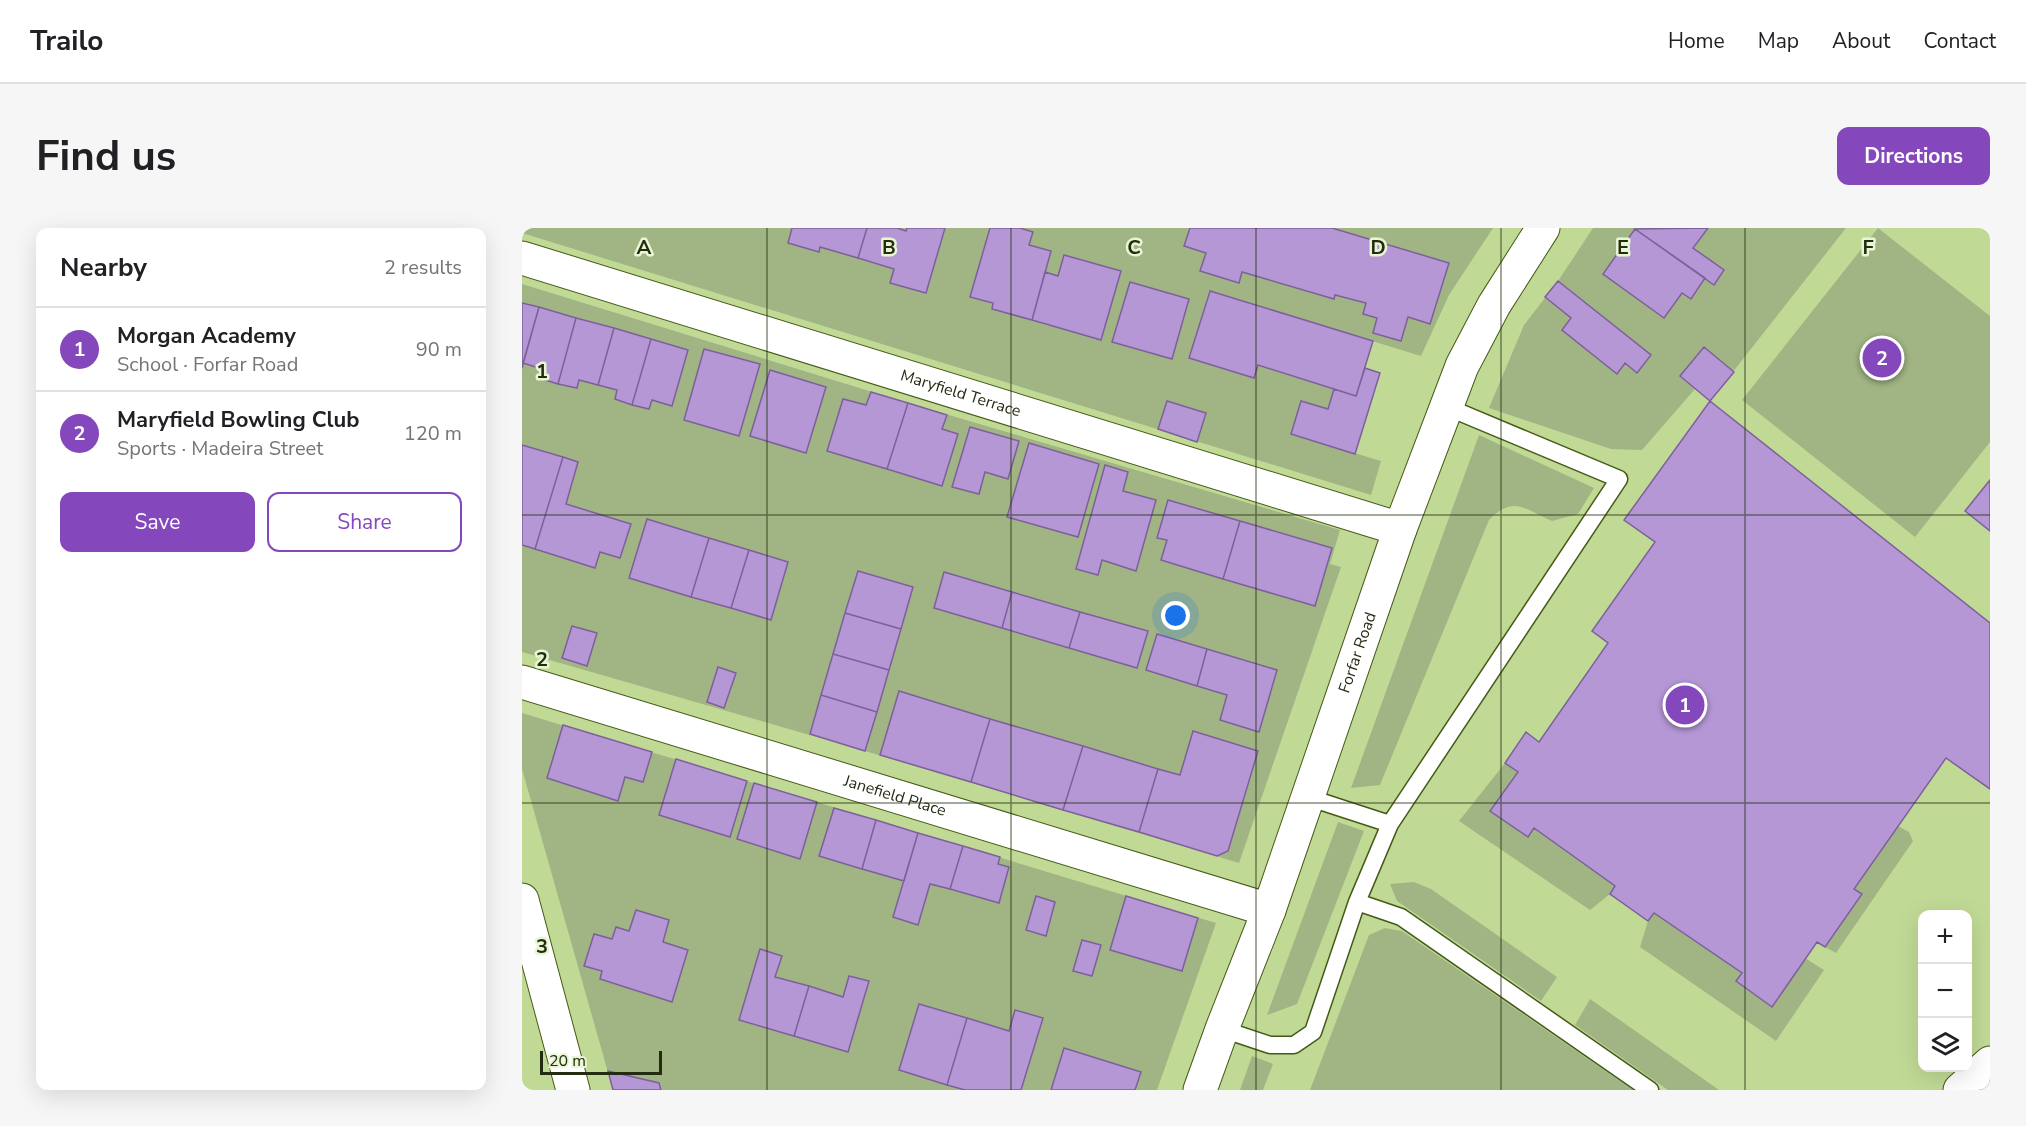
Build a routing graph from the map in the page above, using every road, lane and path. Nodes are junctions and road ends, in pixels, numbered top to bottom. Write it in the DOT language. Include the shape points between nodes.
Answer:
graph roads {
  1 [pos="1543,228"];
  2 [pos="522,258"];
  3 [pos="1447,407"];
  4 [pos="1400,529"];
  5 [pos="522,682"];
  6 [pos="1307,796"];
  7 [pos="1390,824"];
  8 [pos="522,900"];
  9 [pos="1358,902"];
  10 [pos="1269,910"];
  11 [pos="1222,1029"];
  12 [pos="1990,1063"];
  13 [pos="573,1090"];
  14 [pos="1200,1090"];
  15 [pos="1650,1090"];
  16 [pos="1960,1090"];
  1 -- 3 [label="street, Forfar Road" via="1494,305 1462,366"];
  2 -- 4 [label="street, Maryfield Terrace"];
  3 -- 4 [label="street, Forfar Road"];
  3 -- 7 [label="lane" via="1619,479"];
  4 -- 6 [label="street, Forfar Road"];
  5 -- 10 [label="street, Janefield Place"];
  6 -- 7 [label="lane"];
  6 -- 10 [label="street, Forfar Road"];
  7 -- 9 [label="lane"];
  8 -- 13 [label="street"];
  9 -- 11 [label="lane" via="1313,1032 1294,1045 1270,1046"];
  9 -- 15 [label="lane" via="1401,917"];
  10 -- 11 [label="street, Forfar Road"];
  11 -- 14 [label="street, Forfar Road"];
  12 -- 16 [label="street"];
}
